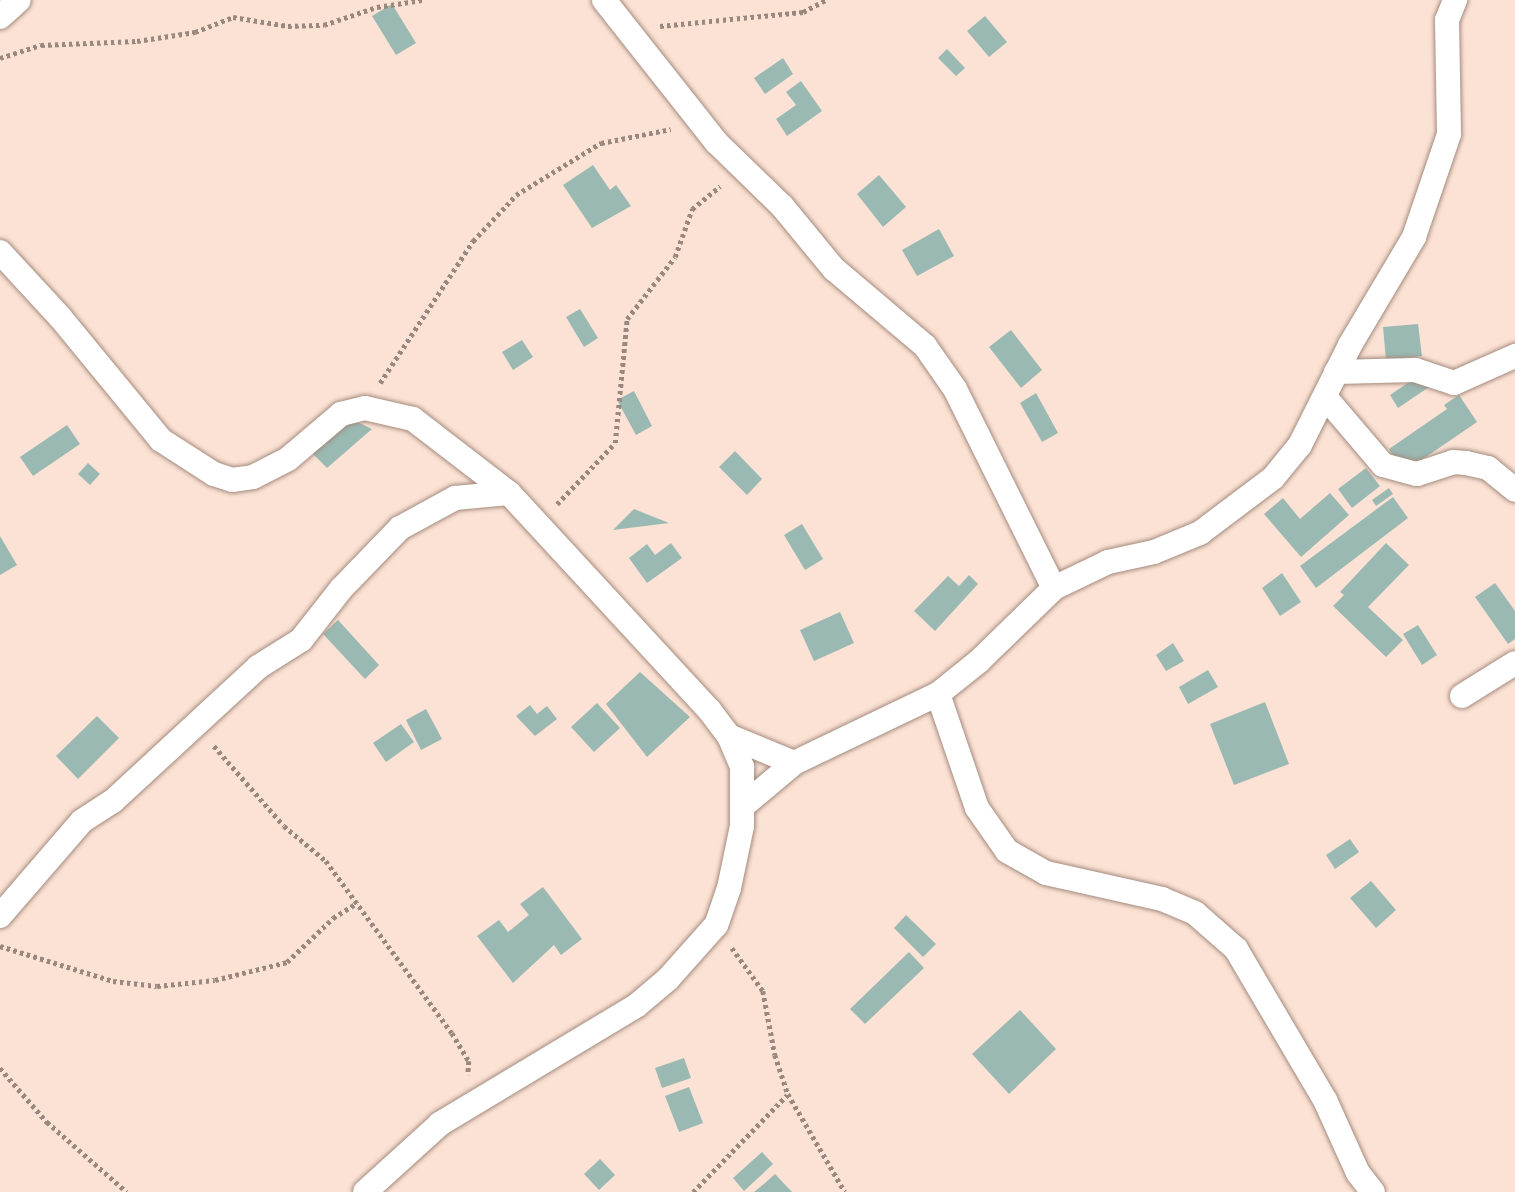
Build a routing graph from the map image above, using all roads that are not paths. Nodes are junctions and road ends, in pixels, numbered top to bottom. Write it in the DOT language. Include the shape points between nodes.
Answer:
graph roads {
  1 [pos="19,0"];
  2 [pos="604,0"];
  3 [pos="1455,0"];
  4 [pos="0,17"];
  5 [pos="0,252"];
  6 [pos="1515,356"];
  7 [pos="1336,372"];
  8 [pos="1326,398"];
  9 [pos="1515,490"];
  10 [pos="509,493"];
  11 [pos="1054,588"];
  12 [pos="1515,663"];
  13 [pos="939,694"];
  14 [pos="1462,696"];
  15 [pos="729,736"];
  16 [pos="794,763"];
  17 [pos="744,806"];
  18 [pos="0,916"];
  19 [pos="365,1192"];
  20 [pos="1373,1192"];
  1 -- 4 [label="street"];
  2 -- 11 [label="street" via="701,123 782,206 834,269 925,346 955,389"];
  3 -- 7 [label="street" via="1447,20 1452,99 1445,153 1414,237"];
  5 -- 10 [label="street" via="161,440 214,474 232,480 253,477 288,460 341,414 366,408 413,419"];
  6 -- 7 [label="street" via="1454,383 1415,370"];
  7 -- 8 [label="street"];
  8 -- 9 [label="street" via="1383,465 1417,474 1453,462 1466,463 1488,468"];
  8 -- 11 [label="street" via="1300,445 1273,478 1200,533 1154,552 1108,562"];
  10 -- 15 [label="street" via="635,626"];
  10 -- 18 [label="street" via="455,498 400,528 341,589 301,640 258,667 113,801 82,821"];
  11 -- 13 [label="street"];
  12 -- 14 [label="street"];
  13 -- 16 [label="street"];
  13 -- 20 [label="street" via="977,808 1007,851 1046,873 1162,899 1195,913 1236,949 1325,1100 1358,1173"];
  15 -- 16 [label="street"];
  15 -- 17 [label="street" via="742,767"];
  16 -- 17 [label="street"];
  17 -- 19 [label="street" via="739,847 716,925 668,979 636,1006 440,1124"];
}
